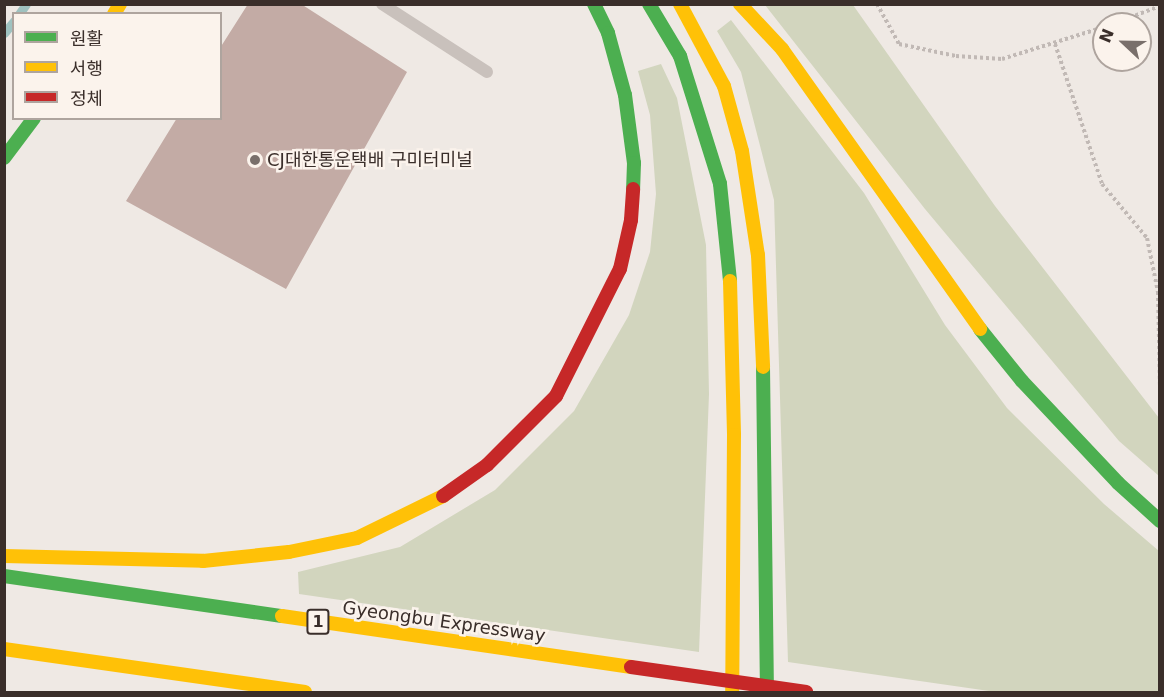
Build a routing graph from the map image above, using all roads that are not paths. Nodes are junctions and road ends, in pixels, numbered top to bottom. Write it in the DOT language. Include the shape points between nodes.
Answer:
graph roads {
  1 [pos="382,4"];
  2 [pos="594,4"];
  3 [pos="649,4"];
  4 [pos="680,4"];
  5 [pos="740,4"];
  6 [pos="487,72"];
  7 [pos="32,120"];
  8 [pos="4,158"];
  9 [pos="1160,521"];
  10 [pos="4,556"];
  11 [pos="4,576"];
  12 [pos="4,649"];
  13 [pos="305,693"];
  14 [pos="732,693"];
  15 [pos="767,693"];
  16 [pos="806,693"];
  1 -- 6 [label="lane"];
  2 -- 10 [label="main road" via="608,33 625,94 634,163 631,220 620,269 578,357 556,396 504,450 447,495 357,538 236,560"];
  3 -- 14 [label="main road" via="680,56 720,184 730,269 734,435"];
  4 -- 15 [label="main road" via="724,86 742,150 758,255"];
  5 -- 9 [label="main road" via="782,49 976,324 1022,381 1118,483"];
  7 -- 8 [label="main road"];
  11 -- 16 [label="main road, Gyeongbu Expressway / 1, bridge"];
  12 -- 13 [label="main road"];
}
